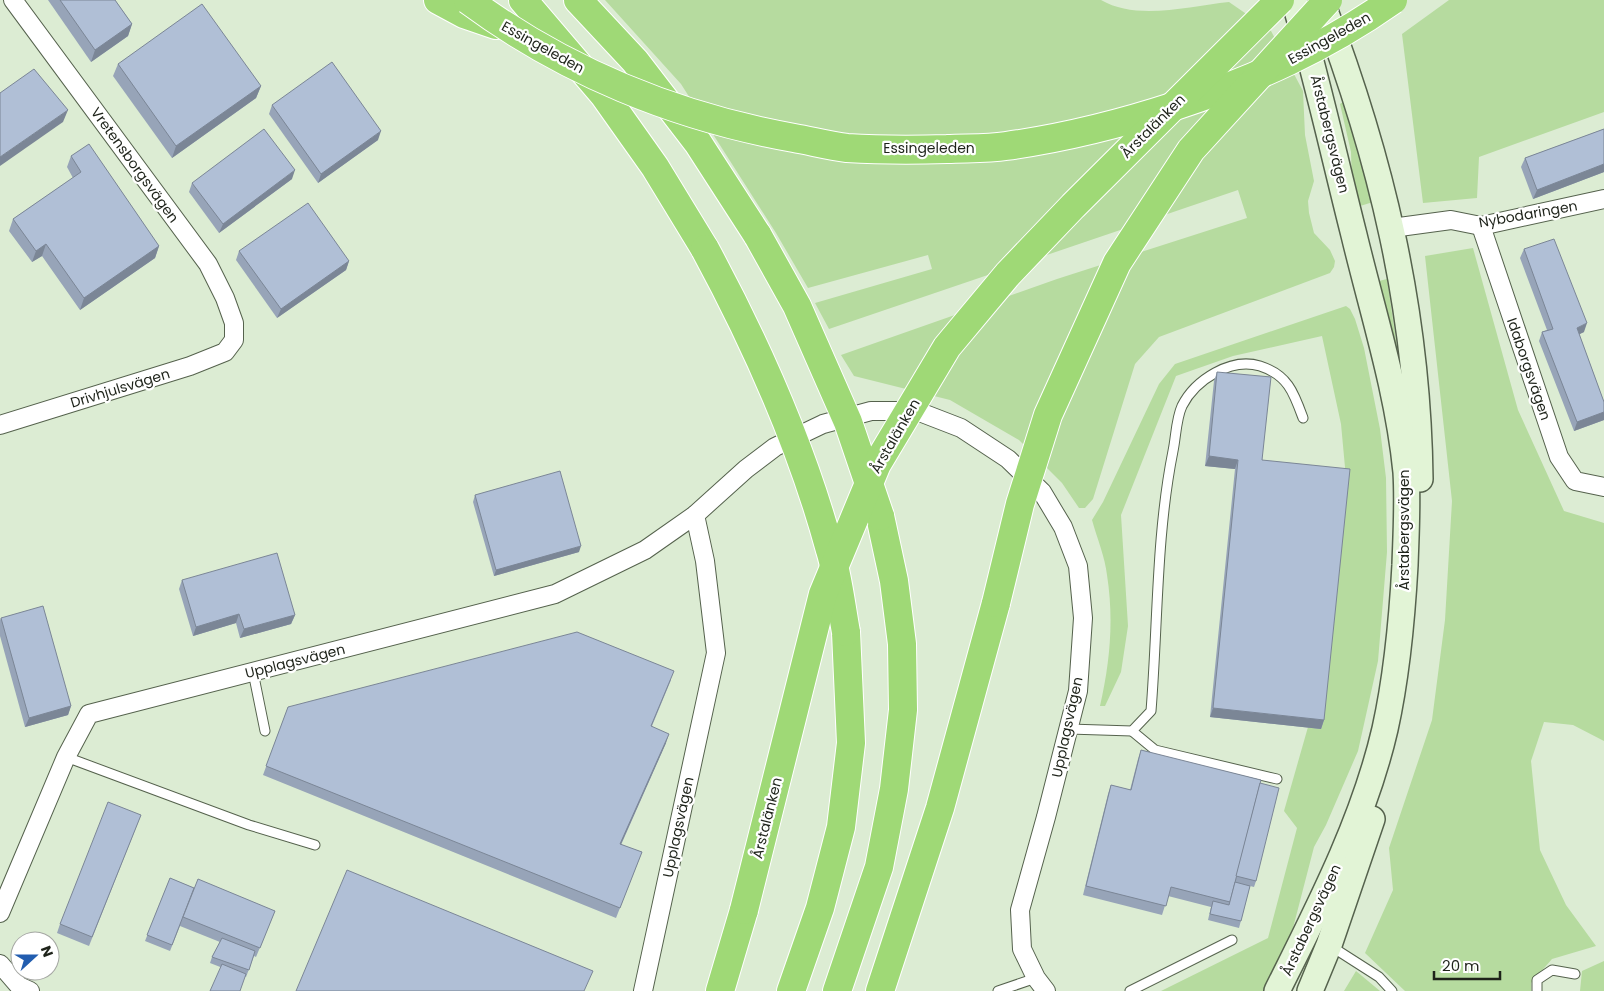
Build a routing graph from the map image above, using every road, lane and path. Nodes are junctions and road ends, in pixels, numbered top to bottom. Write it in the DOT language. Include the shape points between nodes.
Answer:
graph roads {
  1 [pos="13,0"];
  2 [pos="438,0"];
  3 [pos="468,0"];
  4 [pos="523,0"];
  5 [pos="578,0"];
  6 [pos="1280,0"];
  7 [pos="1294,0"];
  8 [pos="1321,0"];
  9 [pos="1328,0"];
  10 [pos="1393,0"];
  11 [pos="506,28"];
  12 [pos="1604,199"];
  13 [pos="1481,226"];
  14 [pos="1392,228"];
  15 [pos="1354,235"];
  16 [pos="234,340"];
  17 [pos="1303,418"];
  18 [pos="0,425"];
  19 [pos="1604,487"];
  20 [pos="695,515"];
  21 [pos="253,672"];
  22 [pos="1068,729"];
  23 [pos="265,731"];
  24 [pos="1132,731"];
  25 [pos="66,757"];
  26 [pos="1277,779"];
  27 [pos="315,845"];
  28 [pos="0,912"];
  29 [pos="1232,940"];
  30 [pos="1329,945"];
  31 [pos="0,964"];
  32 [pos="1575,974"];
  33 [pos="1041,984"];
  34 [pos="30,991"];
  35 [pos="643,991"];
  36 [pos="720,991"];
  37 [pos="791,991"];
  38 [pos="837,991"];
  39 [pos="880,991"];
  40 [pos="998,991"];
  41 [pos="1130,991"];
  42 [pos="1277,991"];
  43 [pos="1310,991"];
  44 [pos="1392,991"];
  45 [pos="1537,991"];
  1 -- 16 [label="street, Vretensborgsvägen" via="208,264 234,323"];
  2 -- 11 [label="highway" via="464,14"];
  3 -- 11 [label="highway, Essingeleden, bridge"];
  4 -- 37 [label="highway, bridge" via="604,95 705,249 752,338 778,396 831,552 846,632 852,743 841,827 820,908"];
  5 -- 38 [label="highway, bridge" via="635,61 698,143 758,236 797,306 840,404 880,516 896,590 902,644 903,710 894,789 879,867"];
  6 -- 36 [label="highway, Årstalänken, bridge" via="1008,274 947,347 876,464 823,594 744,910"];
  7 -- 15 [label="street, Årstabergsvägen" via="1318,82"];
  8 -- 14 [label="street, Årstabergsvägen" via="1370,141"];
  9 -- 39 [label="highway, bridge" via="1191,150 1117,263 1048,415 1020,504 940,808"];
  10 -- 11 [label="highway, Essingeleden, bridge" via="1303,56 1210,94 1124,122 1005,147 925,150 847,148 753,131 691,114 562,61"];
  12 -- 13 [label="street, Nybodaringen"];
  13 -- 14 [label="street, Nybodaringen" via="1451,220"];
  13 -- 19 [label="street, Idaborgsvägen" via="1559,457 1575,481"];
  14 -- 15 [label="street"];
  14 -- 30 [label="street, Årstabergsvägen" via="1418,394 1421,546 1416,608 1398,718 1380,792"];
  15 -- 42 [label="street, Årstabergsvägen" via="1386,358 1406,473 1403,603 1396,669 1384,730 1356,820"];
  16 -- 18 [label="street, Drivhjulsvägen" via="225,352 190,366"];
  17 -- 24 [label="lane" via="1294,392 1276,371 1256,365 1229,366 1203,380 1182,407 1164,497 1151,710"];
  20 -- 21 [label="street, Upplagsvägen" via="645,550 555,594"];
  20 -- 22 [label="street, Upplagsvägen" via="775,447 823,424 871,411 917,411 961,428 1008,458 1042,492 1063,527 1078,566 1083,618 1078,691"];
  20 -- 35 [label="street, Upplagsvägen" via="705,561 716,653"];
  21 -- 23 [label="lane"];
  21 -- 25 [label="street, Upplagsvägen" via="89,714"];
  22 -- 24 [label="lane"];
  22 -- 33 [label="street, Upplagsvägen" via="1020,910 1022,949"];
  24 -- 26 [label="lane" via="1155,750"];
  25 -- 27 [label="lane" via="249,825"];
  25 -- 28 [label="street, Upplagsvägen"];
  29 -- 41 [label="lane"];
  30 -- 43 [label="street, Årstabergsvägen"];
  30 -- 44 [label="lane" via="1379,977"];
  31 -- 34 [label="street" via="18,986"];
  32 -- 45 [label="lane" via="1552,970 1537,980"];
  33 -- 40 [label="lane, Upplagsvägen"];
}
